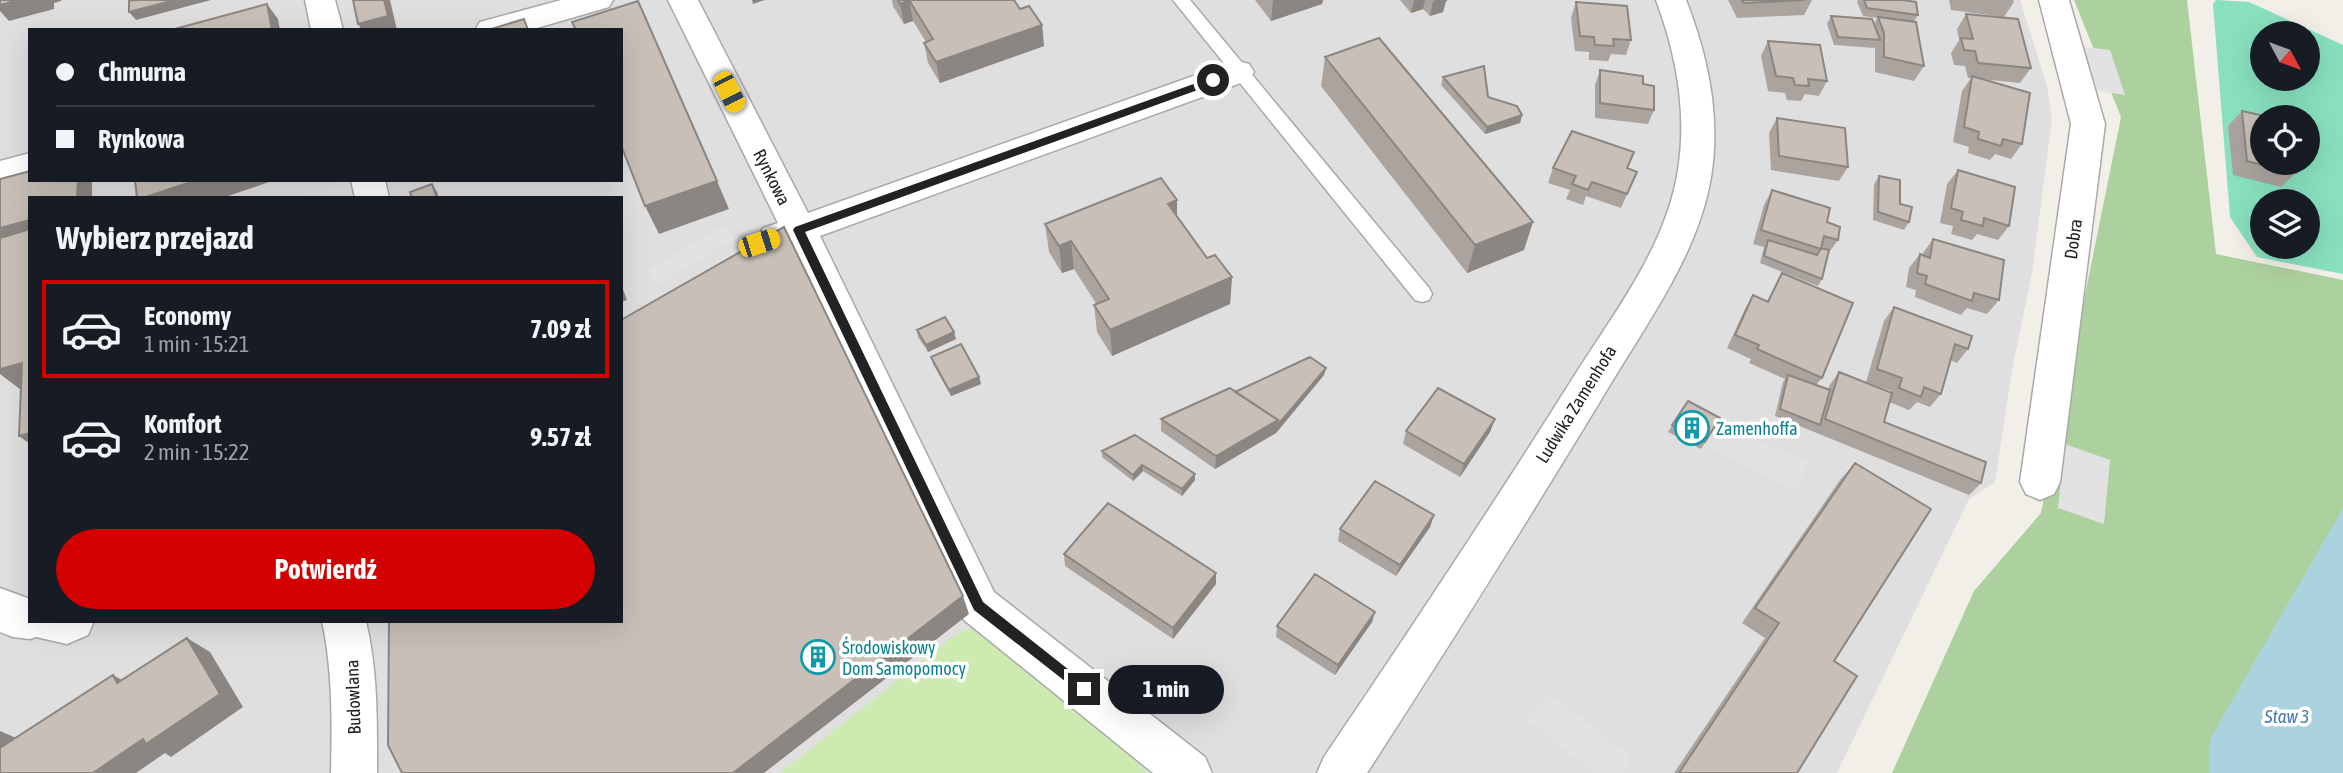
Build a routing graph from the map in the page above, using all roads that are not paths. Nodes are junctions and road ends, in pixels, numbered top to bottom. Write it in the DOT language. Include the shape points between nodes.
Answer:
graph roads {
  1 [pos="320,0"];
  2 [pos="598,0"];
  3 [pos="683,0"];
  4 [pos="1181,0"];
  5 [pos="1671,0"];
  6 [pos="2054,0"];
  7 [pos="327,28"];
  8 [pos="498,28"];
  9 [pos="1238,72"];
  10 [pos="28,166"];
  11 [pos="0,174"];
  12 [pos="799,230"];
  13 [pos="748,250"];
  14 [pos="1422,294"];
  15 [pos="2040,482"];
  16 [pos="0,608"];
  17 [pos="28,619"];
  18 [pos="344,623"];
  19 [pos="350,771"];
  20 [pos="1189,773"];
  21 [pos="1340,773"];
  1 -- 7 [label="street"];
  2 -- 8 [label="street"];
  3 -- 12 [label="street, Rynkowa"];
  4 -- 9 [label="lane"];
  5 -- 21 [label="street, Ludwika Zamenhofa" via="1696,96 1694,178 1678,226 1649,286 1576,405"];
  6 -- 15 [label="street, Dobra" via="2088,124"];
  9 -- 12 [label="street"];
  9 -- 14 [label="lane"];
  10 -- 11 [label="street"];
  12 -- 13 [label="street"];
  12 -- 20 [label="street, Rynkowa" via="979,606"];
  16 -- 17 [label="street" via="13,617"];
  18 -- 19 [label="street, Budowlana" via="355,705"];
}
